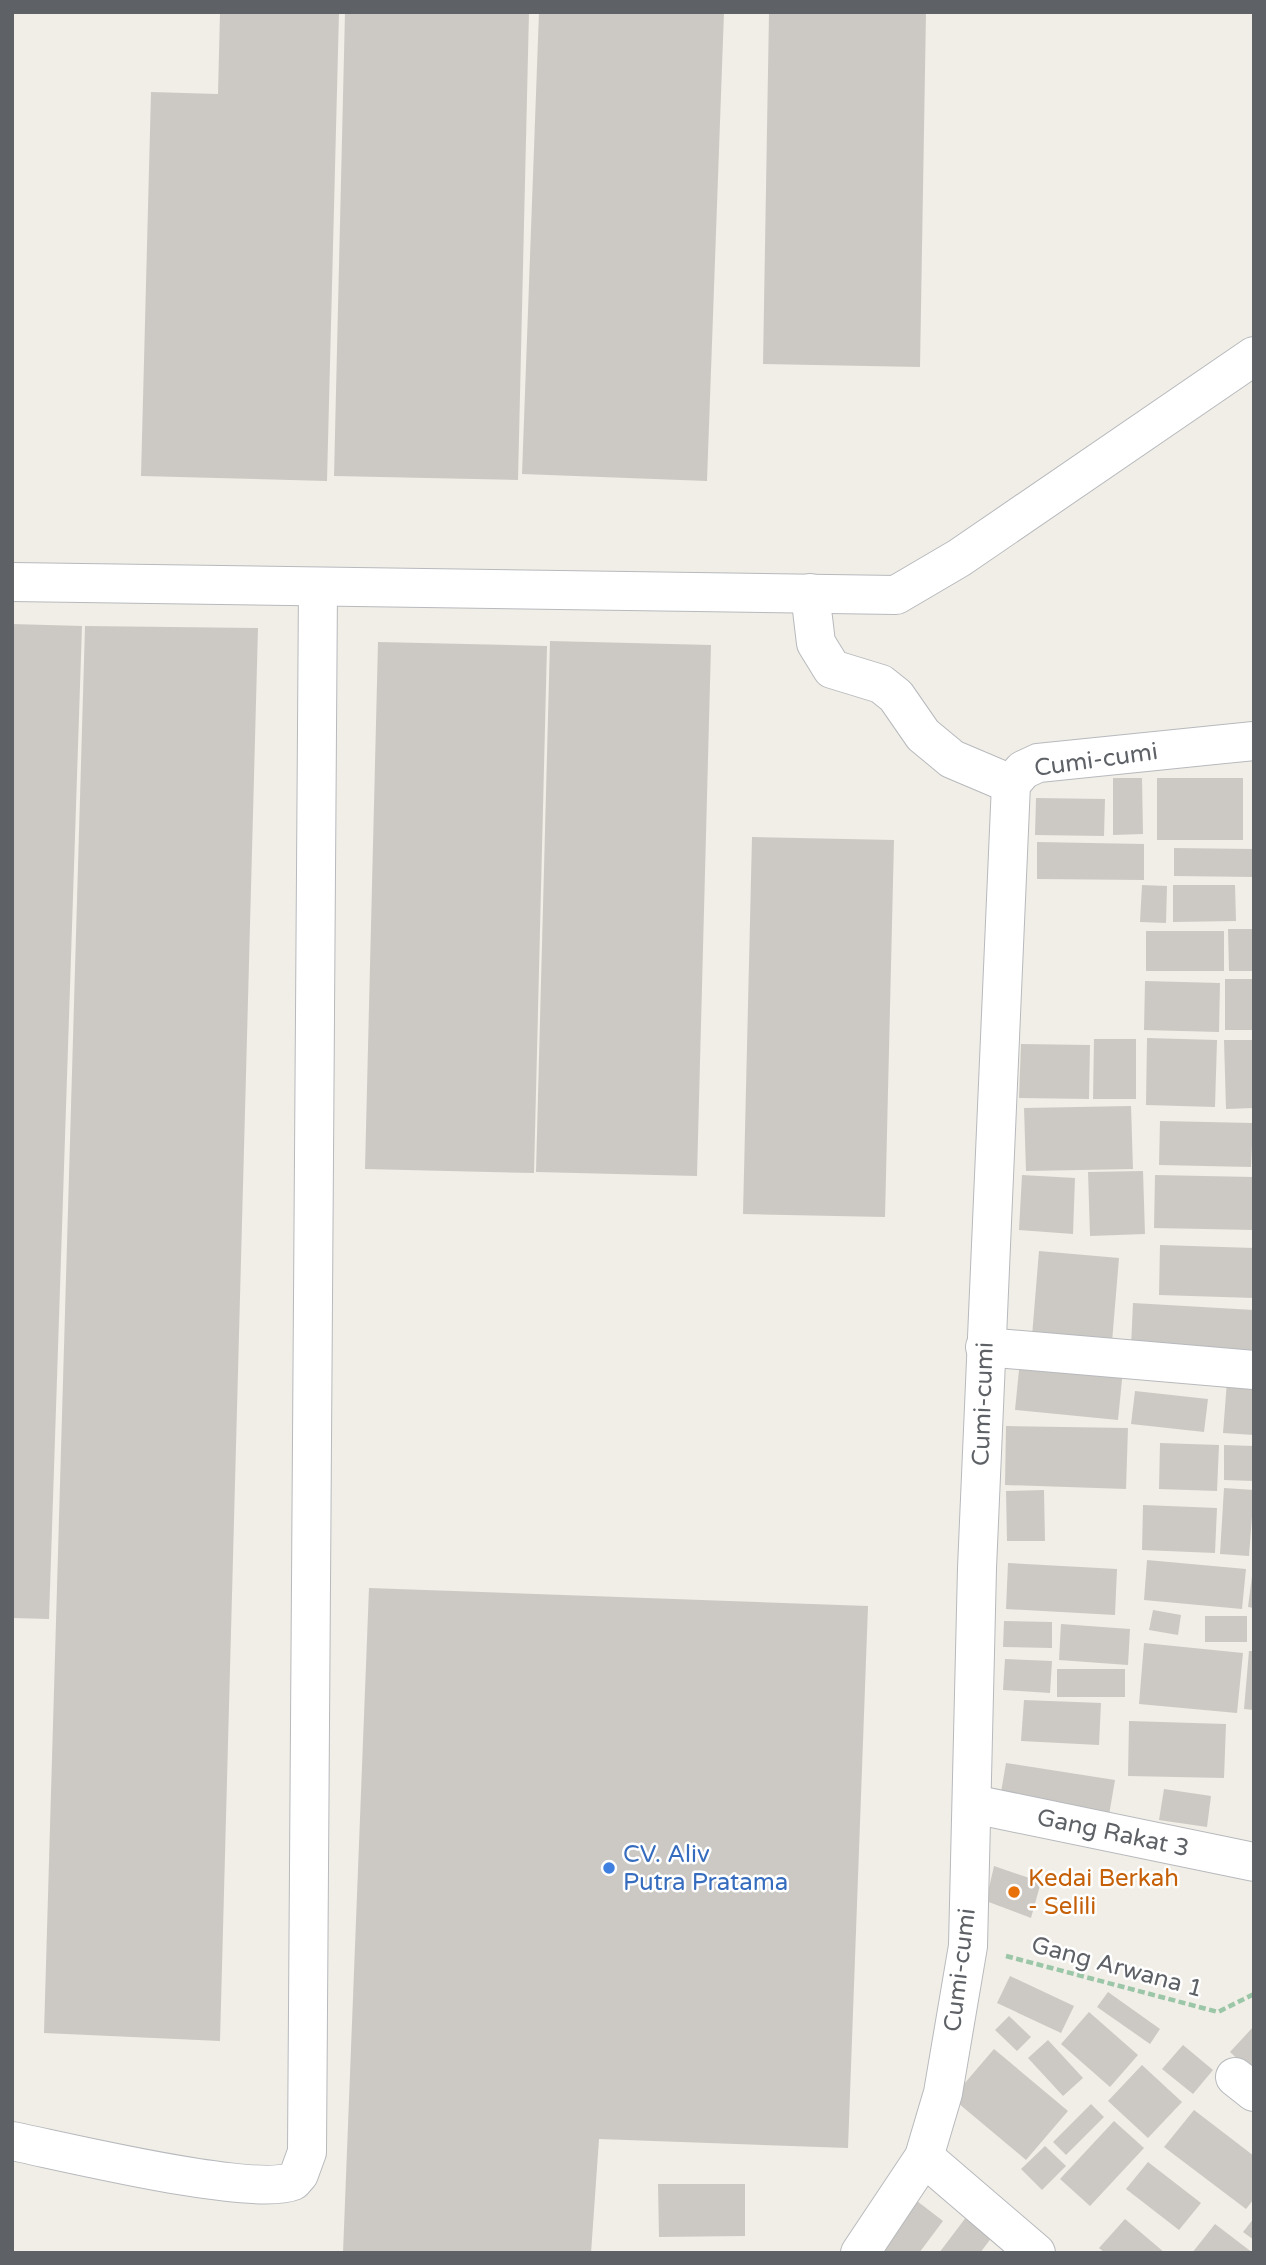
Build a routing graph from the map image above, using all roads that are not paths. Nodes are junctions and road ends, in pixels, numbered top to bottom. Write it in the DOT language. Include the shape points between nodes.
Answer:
graph roads {
  1 [pos="1254,356"];
  2 [pos="12,582"];
  3 [pos="318,587"];
  4 [pos="810,593"];
  5 [pos="1254,741"];
  6 [pos="1011,784"];
  7 [pos="985,1347"];
  8 [pos="1254,1370"];
  9 [pos="973,1804"];
  10 [pos="1254,1862"];
  11 [pos="12,2141"];
  12 [pos="924,2157"];
  13 [pos="859,2253"];
  14 [pos="1036,2253"];
  1 -- 4 [label="street" via="927,580 896,595"];
  2 -- 3 [label="street"];
  3 -- 4 [label="street"];
  3 -- 11 [label="street" via="307,2152 293,2181 258,2184 147,2169"];
  4 -- 6 [label="street" via="816,643 832,669 881,684 896,696 923,735 952,759"];
  5 -- 6 [label="street, Cumi-cumi" via="1038,763 1023,770"];
  6 -- 7 [label="street, Cumi-cumi"];
  7 -- 8 [label="street"];
  7 -- 9 [label="street, Cumi-cumi"];
  9 -- 10 [label="street, Gang Rakat 3"];
  9 -- 12 [label="street, Cumi-cumi" via="968,1946 943,2093"];
  12 -- 13 [label="street, Cumi-cumi"];
  12 -- 14 [label="street"];
}
